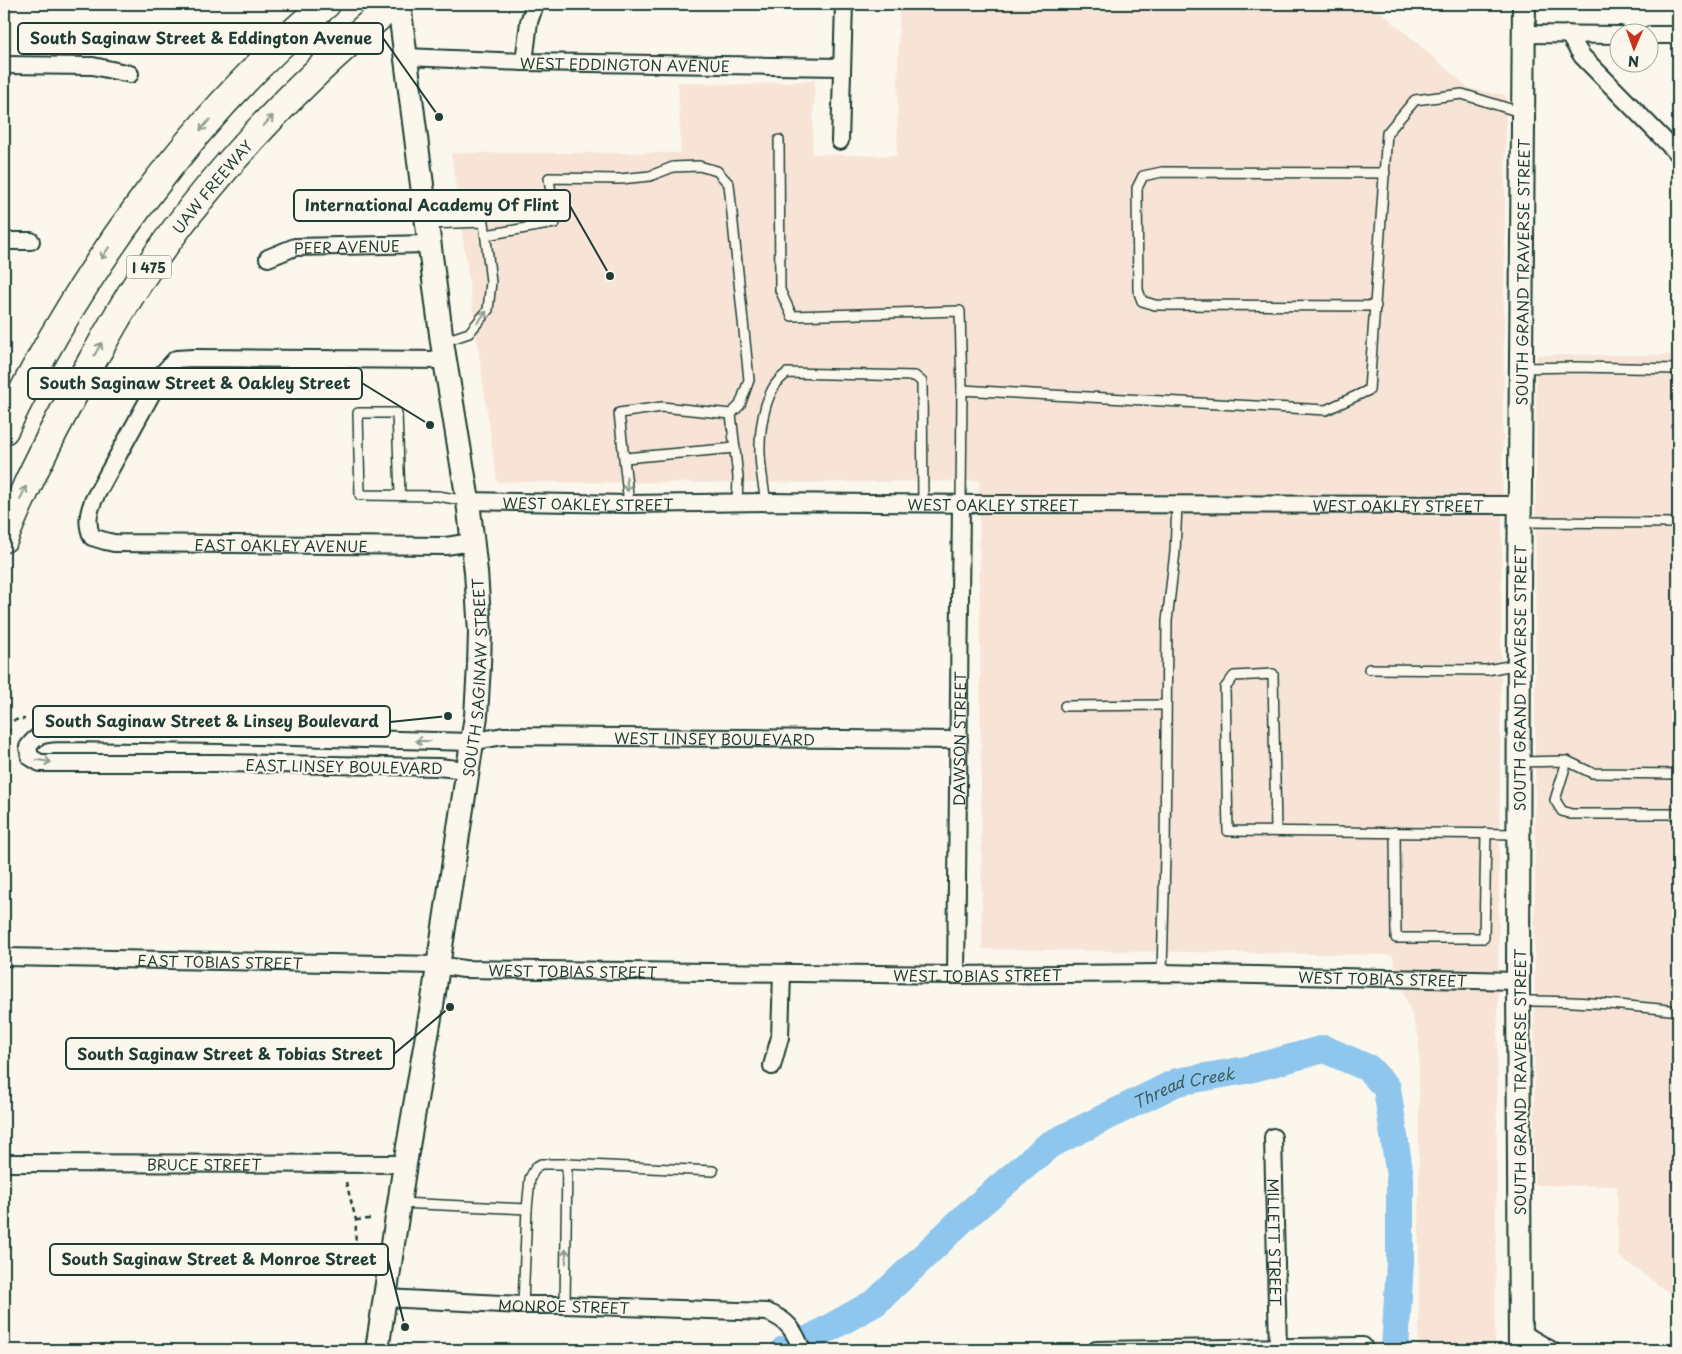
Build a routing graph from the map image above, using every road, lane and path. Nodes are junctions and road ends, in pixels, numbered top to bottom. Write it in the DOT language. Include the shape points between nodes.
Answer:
graph roads {
  1 [pos="326,4"];
  2 [pos="394,4"];
  3 [pos="399,4"];
  4 [pos="535,4"];
  5 [pos="844,4"];
  6 [pos="1524,4"];
  7 [pos="1524,34"];
  8 [pos="1568,34"];
  9 [pos="1610,35"];
  10 [pos="1660,35"];
  11 [pos="1678,35"];
  12 [pos="406,57"];
  13 [pos="524,62"];
  14 [pos="4,65"];
  15 [pos="842,67"];
  16 [pos="130,74"];
  17 [pos="1524,113"];
  18 [pos="779,140"];
  19 [pos="840,141"];
  20 [pos="1678,154"];
  21 [pos="1385,173"];
  22 [pos="428,234"];
  23 [pos="486,235"];
  24 [pos="4,241"];
  25 [pos="31,241"];
  26 [pos="268,258"];
  27 [pos="1376,306"];
  28 [pos="444,351"];
  29 [pos="1521,368"];
  30 [pos="1678,369"];
  31 [pos="962,390"];
  32 [pos="731,414"];
  33 [pos="4,430"];
  34 [pos="734,448"];
  35 [pos="625,461"];
  36 [pos="400,495"];
  37 [pos="468,501"];
  38 [pos="737,502"];
  39 [pos="766,502"];
  40 [pos="629,504"];
  41 [pos="923,504"];
  42 [pos="961,504"];
  43 [pos="1176,504"];
  44 [pos="1519,513"];
  45 [pos="1678,523"];
  46 [pos="4,538"];
  47 [pos="472,542"];
  48 [pos="1519,664"];
  49 [pos="1368,669"];
  50 [pos="1166,705"];
  51 [pos="1065,706"];
  52 [pos="25,719"];
  53 [pos="4,721"];
  54 [pos="222,735"];
  55 [pos="959,740"];
  56 [pos="472,742"];
  57 [pos="4,751"];
  58 [pos="1566,761"];
  59 [pos="1519,762"];
  60 [pos="221,763"];
  61 [pos="468,770"];
  62 [pos="1678,774"];
  63 [pos="1678,814"];
  64 [pos="1276,831"];
  65 [pos="1395,832"];
  66 [pos="1486,833"];
  67 [pos="1518,834"];
  68 [pos="4,957"];
  69 [pos="438,964"];
  70 [pos="782,973"];
  71 [pos="1162,973"];
  72 [pos="956,975"];
  73 [pos="1518,991"];
  74 [pos="1678,1011"];
  75 [pos="772,1066"];
  76 [pos="1273,1137"];
  77 [pos="4,1163"];
  78 [pos="404,1164"];
  79 [pos="567,1164"];
  80 [pos="713,1171"];
  81 [pos="346,1182"];
  82 [pos="399,1203"];
  83 [pos="527,1209"];
  84 [pos="370,1219"];
  85 [pos="356,1220"];
  86 [pos="355,1263"];
  87 [pos="386,1298"];
  88 [pos="523,1305"];
  89 [pos="565,1305"];
  90 [pos="1520,1341"];
  91 [pos="1363,1346"];
  92 [pos="1278,1348"];
  93 [pos="377,1350"];
  94 [pos="802,1350"];
  95 [pos="1096,1350"];
  96 [pos="1551,1350"];
  1 -- 33 [label="highway, I 475, one-way" via="219,109 122,229 74,303"];
  46 -- 2 [label="highway, UAW FREEWAY / I 475, one-way" via="64,410 147,269 201,197 251,139 310,78"];
  3 -- 12 [label="main road, SOUTH SAGINAW STREET"];
  4 -- 13 [label="street" via="529,22"];
  5 -- 15 [label="street"];
  6 -- 7 [label="main road, SOUTH GRAND TRAVERSE STREET"];
  7 -- 8 [label="street"];
  7 -- 17 [label="main road, SOUTH GRAND TRAVERSE STREET"];
  8 -- 9 [label="street"];
  8 -- 20 [label="street" via="1582,56"];
  10 -- 11 [label="street"];
  12 -- 13 [label="street, WEST EDDINGTON AVENUE"];
  12 -- 22 [label="main road, SOUTH SAGINAW STREET"];
  13 -- 15 [label="street, WEST EDDINGTON AVENUE"];
  14 -- 16 [label="street" via="93,66"];
  15 -- 19 [label="street"];
  17 -- 21 [label="lane" via="1462,94 1415,100 1387,133"];
  17 -- 29 [label="main road, SOUTH GRAND TRAVERSE STREET"];
  18 -- 31 [label="lane" via="780,290 792,316 960,311"];
  21 -- 27 [label="lane"];
  21 -- 27 [label="lane" via="1162,172 1143,176 1137,188 1138,290 1142,301 1155,304"];
  22 -- 23 [label="lane" via="484,222"];
  22 -- 26 [label="street, PEER AVENUE" via="295,247"];
  22 -- 28 [label="main road, SOUTH SAGINAW STREET"];
  28 -- 23 [label="lane, one-way" via="469,333 488,310 491,282"];
  23 -- 32 [label="lane" via="555,223 549,178 620,179 650,176 673,167 700,166 717,171 729,184 749,380 740,405"];
  24 -- 25 [label="street"];
  27 -- 31 [label="lane" via="1369,390 1326,410"];
  28 -- 37 [label="main road, SOUTH SAGINAW STREET"];
  28 -- 47 [label="street, EAST OAKLEY AVENUE" via="176,359 163,373 94,500 88,518 89,531 92,537 114,543 446,546"];
  29 -- 30 [label="lane"];
  29 -- 44 [label="main road, SOUTH GRAND TRAVERSE STREET"];
  31 -- 42 [label="lane"];
  32 -- 34 [label="lane"];
  32 -- 35 [label="lane" via="662,407 620,413"];
  34 -- 35 [label="lane"];
  34 -- 38 [label="lane"];
  35 -- 40 [label="lane, one-way"];
  36 -- 36 [label="lane" via="360,495 358,413 397,413"];
  36 -- 37 [label="lane"];
  37 -- 40 [label="street, WEST OAKLEY STREET"];
  37 -- 47 [label="main road, SOUTH SAGINAW STREET"];
  38 -- 39 [label="street, WEST OAKLEY STREET"];
  38 -- 40 [label="street, WEST OAKLEY STREET"];
  39 -- 41 [label="street, WEST OAKLEY STREET"];
  39 -- 41 [label="lane" via="759,437 776,381 786,373 915,376 922,382"];
  41 -- 42 [label="street, WEST OAKLEY STREET"];
  42 -- 43 [label="street, WEST OAKLEY STREET"];
  42 -- 55 [label="street, DAWSON STREET"];
  43 -- 44 [label="street, WEST OAKLEY STREET"];
  43 -- 50 [label="lane" via="1176,552 1167,621"];
  44 -- 45 [label="lane"];
  44 -- 48 [label="main road, SOUTH GRAND TRAVERSE STREET"];
  47 -- 56 [label="main road, SOUTH SAGINAW STREET" via="480,632 477,709"];
  48 -- 49 [label="lane" via="1487,670"];
  48 -- 59 [label="main road, SOUTH GRAND TRAVERSE STREET"];
  50 -- 51 [label="lane"];
  50 -- 71 [label="lane"];
  52 -- 53 [label="path"];
  53 -- 57 [label="path, bridge" via="10,727"];
  56 -- 54 [label="street, EAST LINSEY BOULEVARD, one-way"];
  54 -- 60 [label="street"];
  54 -- 60 [label="street, EAST LINSEY BOULEVARD, one-way" via="43,734 28,747 30,757 40,763"];
  55 -- 56 [label="street, WEST LINSEY BOULEVARD" via="503,736"];
  55 -- 72 [label="street, DAWSON STREET"];
  56 -- 61 [label="main road, SOUTH SAGINAW STREET"];
  58 -- 59 [label="lane"];
  58 -- 62 [label="lane" via="1592,773"];
  58 -- 63 [label="lane" via="1555,800 1562,811 1571,814"];
  59 -- 67 [label="main road, SOUTH GRAND TRAVERSE STREET"];
  60 -- 61 [label="street, EAST LINSEY BOULEVARD"];
  61 -- 69 [label="main road, SOUTH SAGINAW STREET"];
  64 -- 64 [label="lane" via="1228,831 1225,688 1234,676 1273,674"];
  64 -- 65 [label="lane"];
  65 -- 66 [label="lane"];
  65 -- 66 [label="lane" via="1396,938 1484,938"];
  66 -- 67 [label="lane"];
  67 -- 73 [label="main road, SOUTH GRAND TRAVERSE STREET"];
  68 -- 69 [label="street, EAST TOBIAS STREET"];
  69 -- 70 [label="street, WEST TOBIAS STREET" via="464,969"];
  69 -- 78 [label="main road, SOUTH SAGINAW STREET"];
  70 -- 72 [label="street, WEST TOBIAS STREET"];
  70 -- 75 [label="street" via="780,1037"];
  71 -- 72 [label="street, WEST TOBIAS STREET"];
  71 -- 73 [label="street, WEST TOBIAS STREET"];
  73 -- 74 [label="lane" via="1558,1000"];
  73 -- 90 [label="main road, SOUTH GRAND TRAVERSE STREET"];
  76 -- 92 [label="street, MILLETT STREET"];
  77 -- 78 [label="street, BRUCE STREET"];
  78 -- 82 [label="main road, SOUTH SAGINAW STREET"];
  79 -- 80 [label="lane"];
  79 -- 83 [label="lane" via="541,1164 536,1167 530,1178"];
  89 -- 79 [label="lane, one-way"];
  81 -- 85 [label="path"];
  82 -- 83 [label="lane"];
  82 -- 87 [label="main road, SOUTH SAGINAW STREET"];
  83 -- 88 [label="lane"];
  84 -- 85 [label="path"];
  85 -- 86 [label="path"];
  87 -- 88 [label="street, MONROE STREET"];
  87 -- 93 [label="main road, SOUTH SAGINAW STREET"];
  88 -- 89 [label="street, MONROE STREET"];
  89 -- 94 [label="street, MONROE STREET" via="767,1312 779,1317 795,1332"];
  90 -- 96 [label="street"];
  91 -- 92 [label="street"];
  92 -- 95 [label="street"];
}
